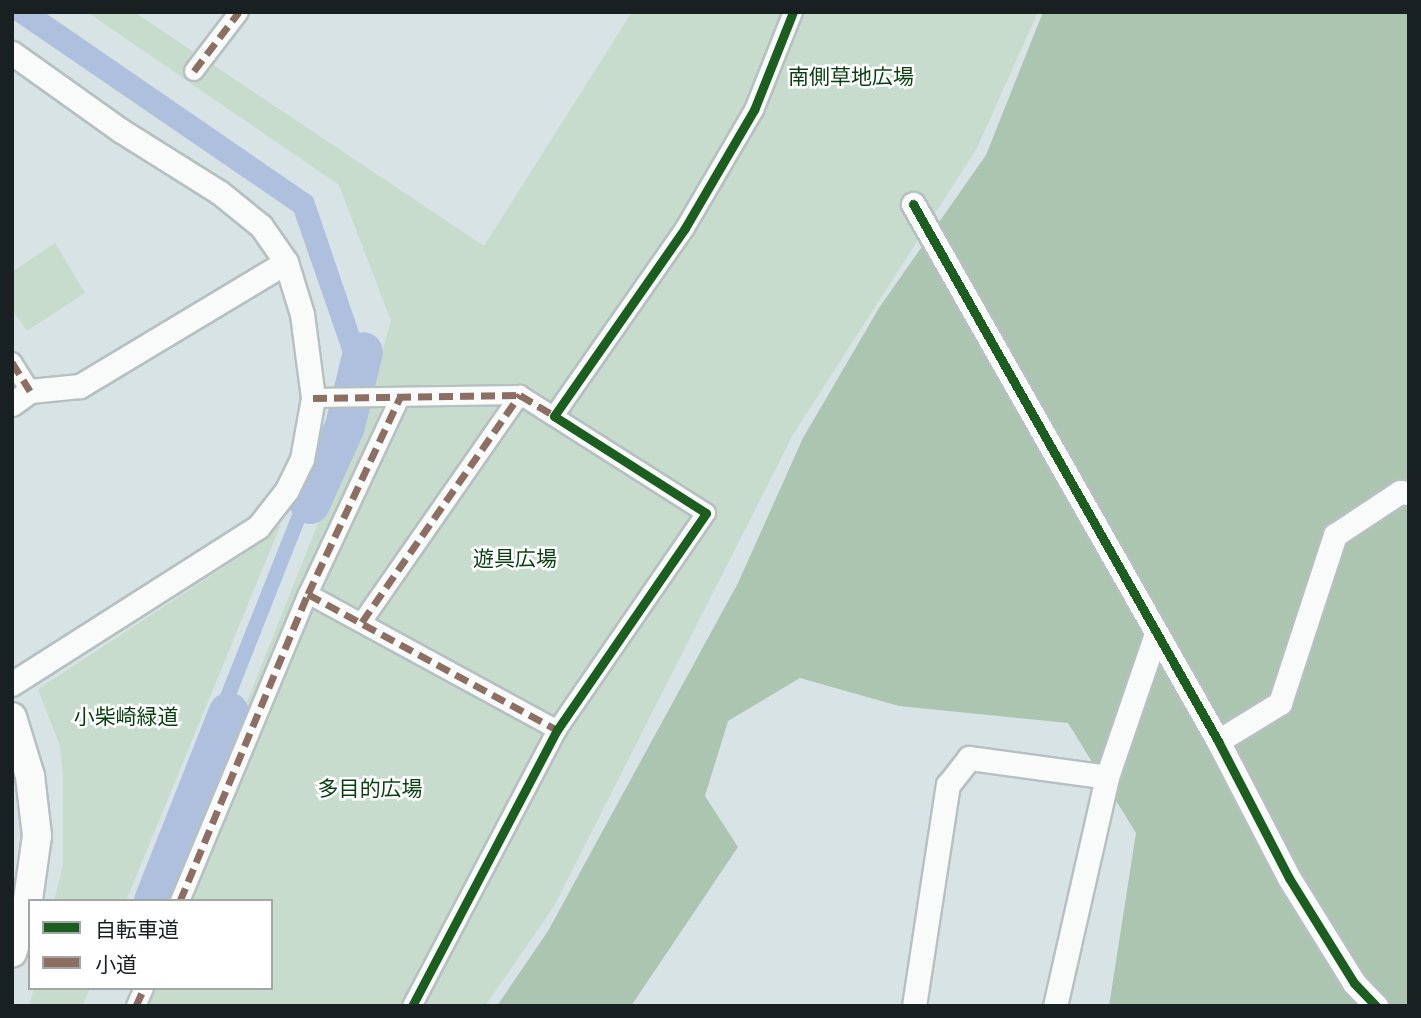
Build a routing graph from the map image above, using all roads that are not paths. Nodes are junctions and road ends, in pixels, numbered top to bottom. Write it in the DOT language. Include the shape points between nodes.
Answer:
graph roads {
  1 [pos="239,12"];
  2 [pos="793,12"];
  3 [pos="12,53"];
  4 [pos="194,71"];
  5 [pos="913,205"];
  6 [pos="286,262"];
  7 [pos="12,362"];
  8 [pos="520,395"];
  9 [pos="21,398"];
  10 [pos="321,398"];
  11 [pos="400,398"];
  12 [pos="554,416"];
  13 [pos="1409,493"];
  14 [pos="308,594"];
  15 [pos="362,622"];
  16 [pos="1155,637"];
  17 [pos="12,684"];
  18 [pos="12,717"];
  19 [pos="558,730"];
  20 [pos="1218,741"];
  21 [pos="1107,777"];
  22 [pos="181,899"];
  23 [pos="12,953"];
  24 [pos="143,990"];
  25 [pos="136,1006"];
  26 [pos="412,1006"];
  27 [pos="914,1006"];
  28 [pos="1055,1006"];
  29 [pos="1376,1006"];
  1 -- 4 [label="street"];
  2 -- 12 [label="street" via="754,110 685,228"];
  3 -- 6 [label="street" via="120,130 219,192 261,226"];
  5 -- 16 [label="street"];
  6 -- 9 [label="street" via="80,386"];
  6 -- 10 [label="street"];
  7 -- 9 [label="street"];
  8 -- 11 [label="street"];
  8 -- 12 [label="street"];
  8 -- 15 [label="street"];
  10 -- 11 [label="street"];
  10 -- 17 [label="street" via="287,490 258,527"];
  11 -- 14 [label="street"];
  12 -- 19 [label="street" via="706,513"];
  13 -- 20 [label="street" via="1400,492 1335,535 1280,703"];
  14 -- 15 [label="street"];
  14 -- 22 [label="street"];
  15 -- 19 [label="street"];
  16 -- 20 [label="street"];
  16 -- 21 [label="street"];
  18 -- 23 [label="street" via="30,776 37,836 27,906"];
  19 -- 26 [label="street"];
  20 -- 29 [label="street" via="1289,878 1354,984"];
  21 -- 27 [label="street" via="969,758 948,785"];
  21 -- 28 [label="street"];
  24 -- 25 [label="street"];
}
